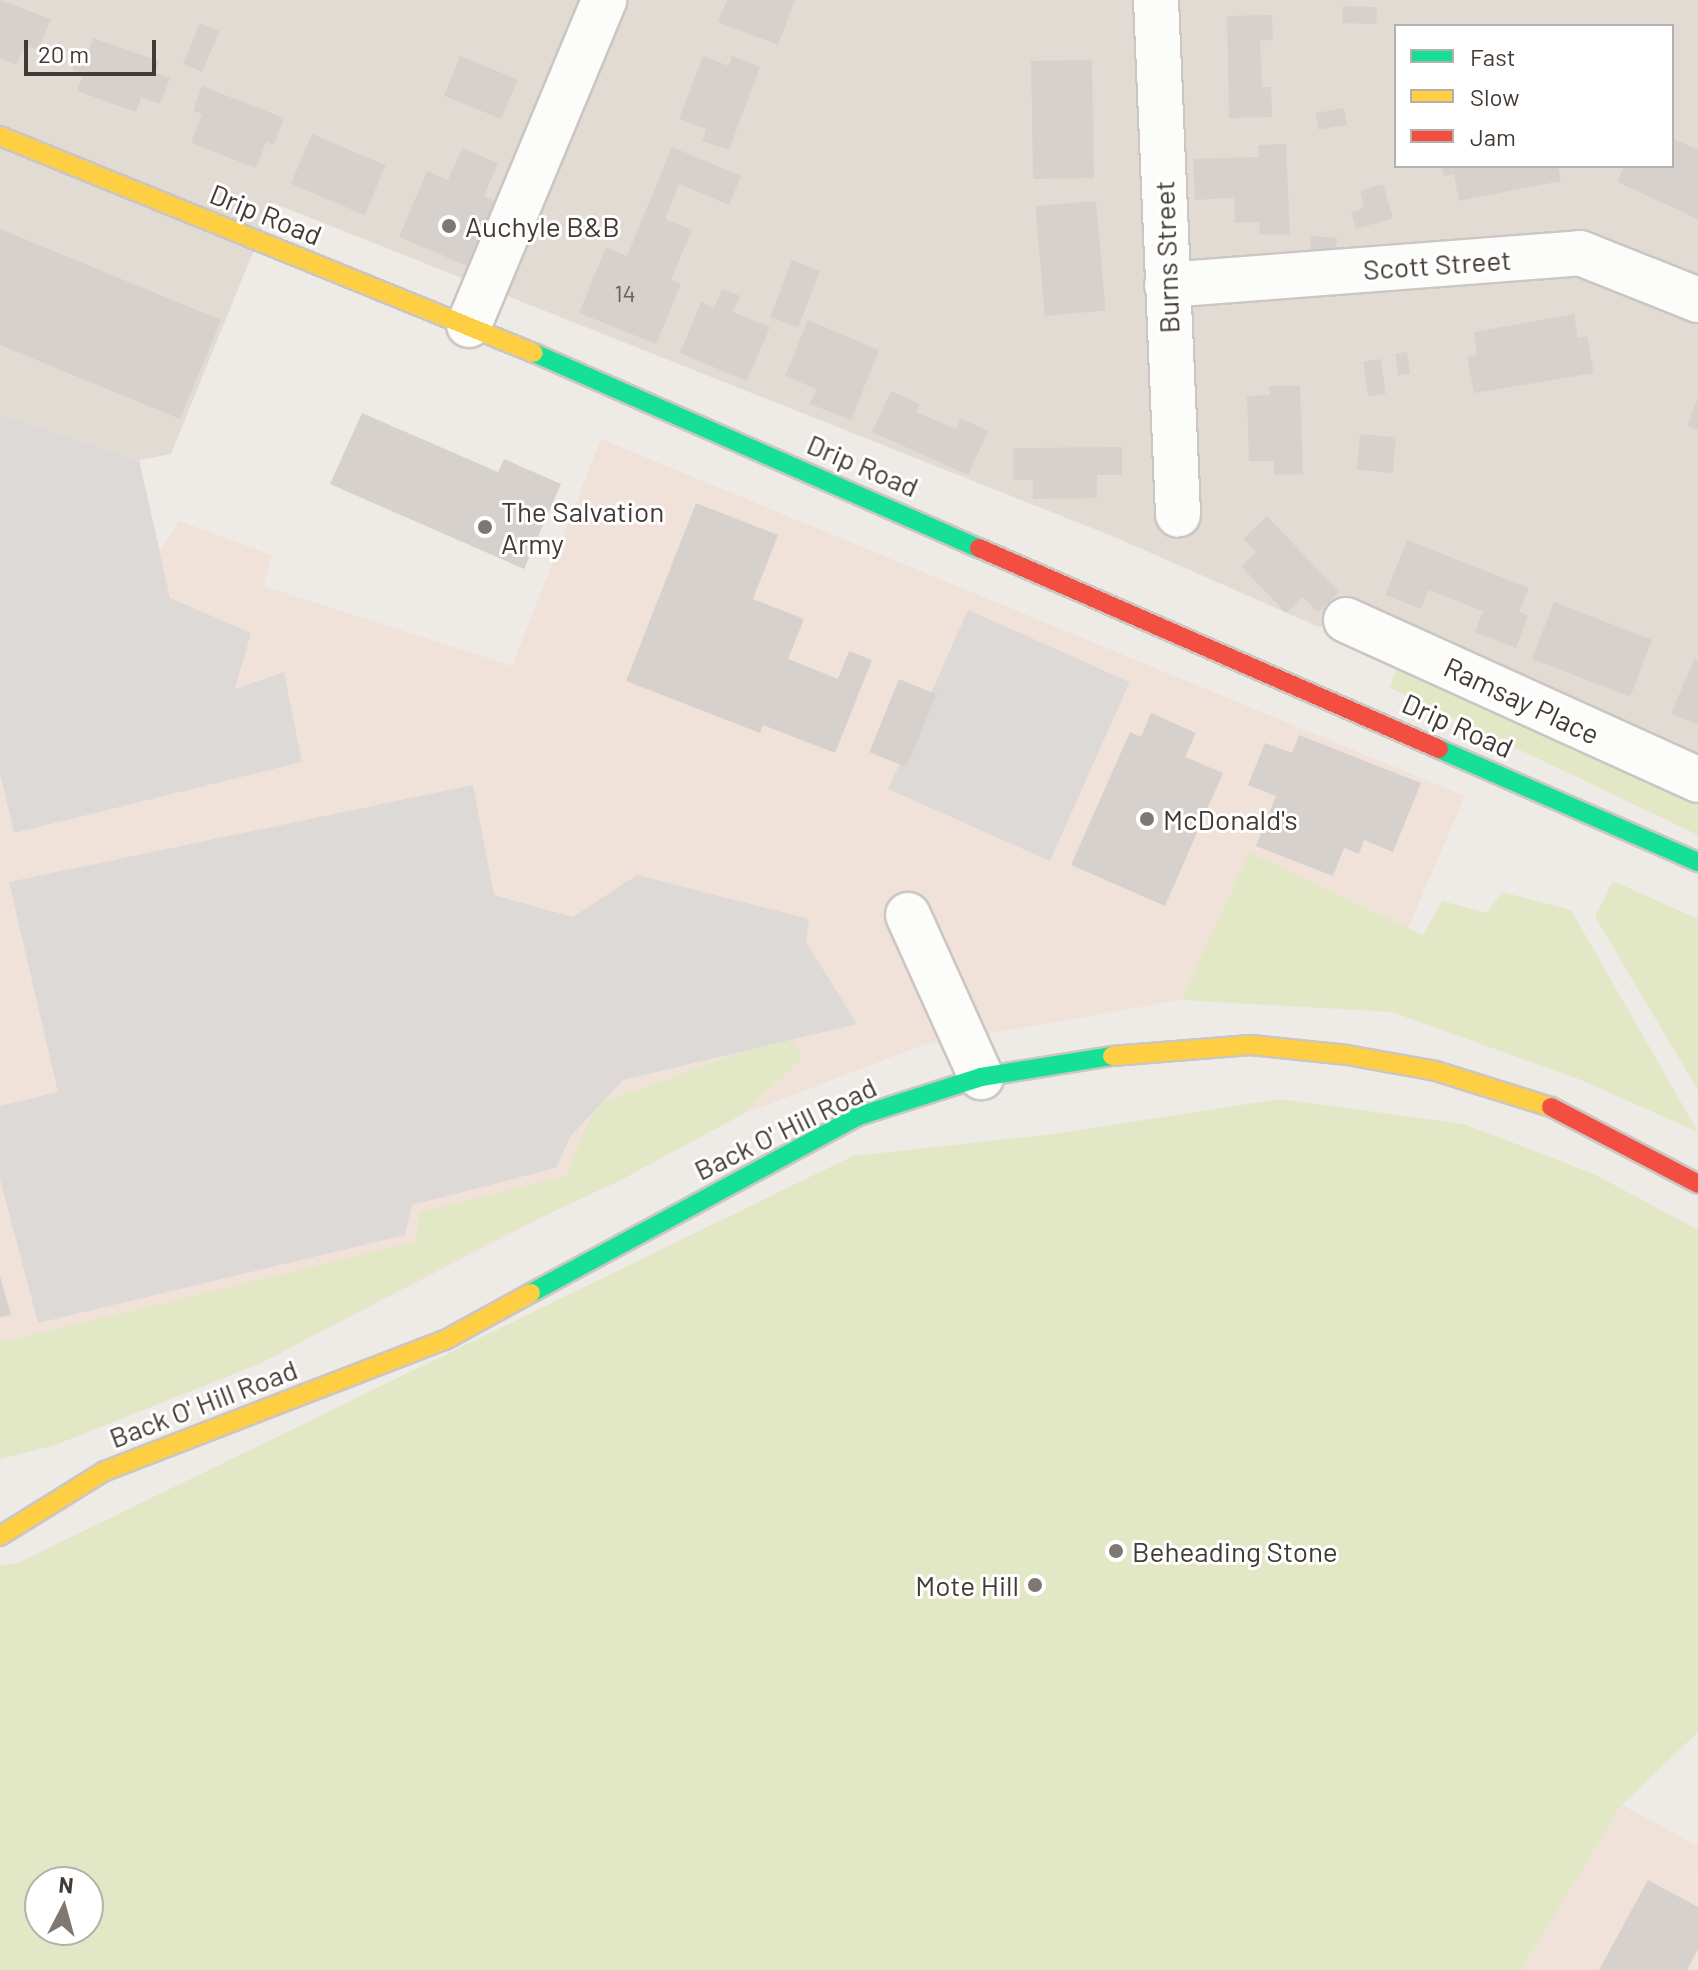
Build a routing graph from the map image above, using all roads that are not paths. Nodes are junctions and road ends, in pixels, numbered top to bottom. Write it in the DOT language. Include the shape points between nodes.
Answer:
graph roads {
  1 [pos="604,0"];
  2 [pos="1156,0"];
  3 [pos="0,136"];
  4 [pos="1167,285"];
  5 [pos="1698,300"];
  6 [pos="469,325"];
  7 [pos="1178,515"];
  8 [pos="1346,620"];
  9 [pos="1698,780"];
  10 [pos="1698,862"];
  11 [pos="908,915"];
  12 [pos="981,1077"];
  13 [pos="1695,1179"];
  14 [pos="0,1536"];
  1 -- 6 [label="street"];
  2 -- 4 [label="street, Burns Street"];
  3 -- 6 [label="street, Drip Road"];
  4 -- 5 [label="street, Scott Street" via="1580,253"];
  4 -- 7 [label="street, Burns Street"];
  6 -- 10 [label="street, Drip Road"];
  8 -- 9 [label="street, Ramsay Place"];
  11 -- 12 [label="street"];
  12 -- 13 [label="street, Back O' Hill Road" via="1161,1050 1251,1045 1347,1055 1436,1071 1537,1100"];
  12 -- 14 [label="street, Back O' Hill Road" via="859,1116 445,1340 105,1471"];
}
